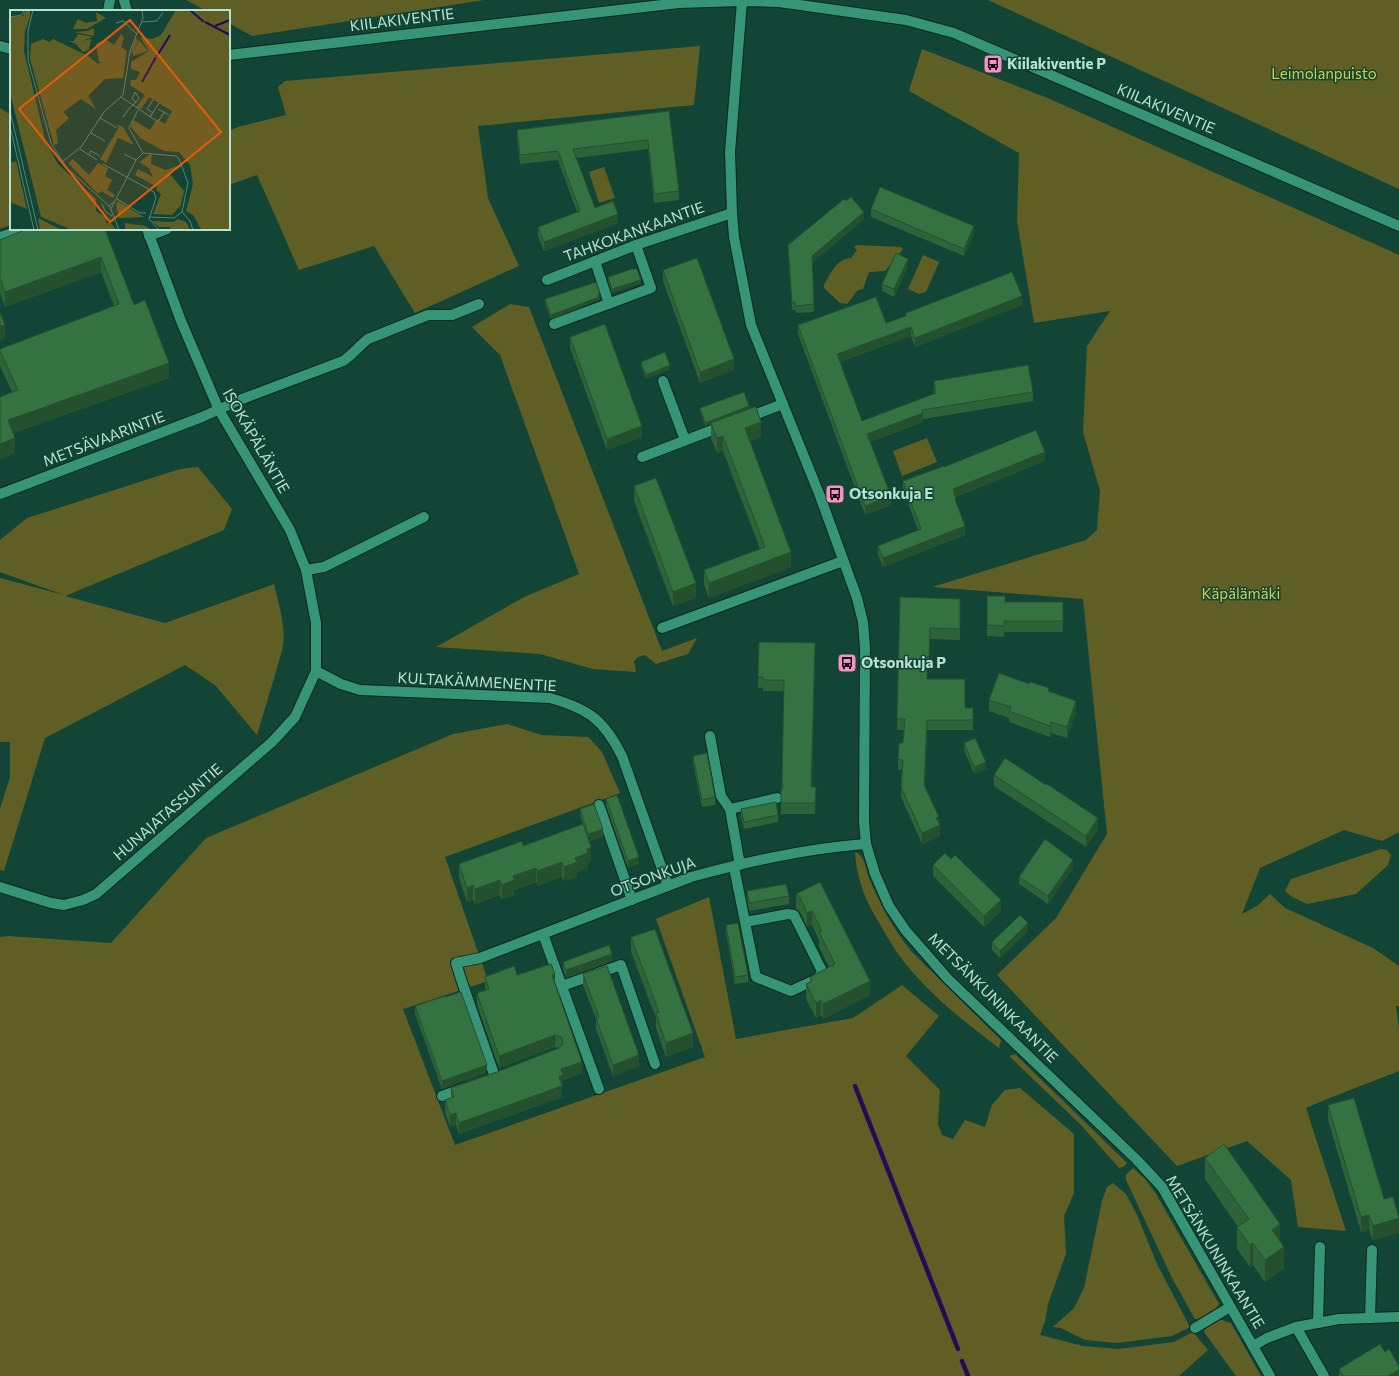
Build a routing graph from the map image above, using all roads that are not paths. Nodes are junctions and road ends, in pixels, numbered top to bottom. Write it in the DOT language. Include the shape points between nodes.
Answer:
graph roads {
  1 [pos="110,0"];
  2 [pos="124,0"];
  3 [pos="742,1"];
  4 [pos="108,10"];
  5 [pos="127,10"];
  6 [pos="10,44"];
  7 [pos="0,45"];
  8 [pos="10,49"];
  9 [pos="230,55"];
  10 [pos="732,213"];
  11 [pos="1399,226"];
  12 [pos="21,230"];
  13 [pos="162,230"];
  14 [pos="148,233"];
  15 [pos="0,238"];
  16 [pos="636,245"];
  17 [pos="594,261"];
  18 [pos="547,280"];
  19 [pos="479,304"];
  20 [pos="609,304"];
  21 [pos="554,324"];
  22 [pos="663,381"];
  23 [pos="783,404"];
  24 [pos="219,410"];
  25 [pos="685,440"];
  26 [pos="642,457"];
  27 [pos="0,494"];
  28 [pos="424,517"];
  29 [pos="844,561"];
  30 [pos="306,570"];
  31 [pos="662,628"];
  32 [pos="316,671"];
  33 [pos="710,736"];
  34 [pos="777,798"];
  35 [pos="599,805"];
  36 [pos="730,809"];
  37 [pos="866,844"];
  38 [pos="737,866"];
  39 [pos="668,886"];
  40 [pos="0,887"];
  41 [pos="632,900"];
  42 [pos="745,922"];
  43 [pos="543,934"];
  44 [pos="562,986"];
  45 [pos="655,1064"];
  46 [pos="495,1077"];
  47 [pos="472,1085"];
  48 [pos="599,1089"];
  49 [pos="442,1096"];
  50 [pos="1320,1247"];
  51 [pos="1372,1250"];
  52 [pos="1230,1307"];
  53 [pos="1370,1318"];
  54 [pos="1399,1318"];
  55 [pos="1318,1323"];
  56 [pos="1296,1327"];
  57 [pos="1195,1328"];
  58 [pos="1253,1346"];
  59 [pos="1270,1376"];
  60 [pos="1324,1376"];
  1 -- 4 [label="street"];
  2 -- 5 [label="street"];
  3 -- 9 [label="street, KIILAKIVENTIE" via="679,3"];
  3 -- 10 [label="street, METSÄNKUNINKAANTIE" via="730,152"];
  3 -- 11 [label="street, KIILAKIVENTIE" via="779,2 906,20 954,33"];
  6 -- 7 [label="street"];
  7 -- 8 [label="street"];
  10 -- 16 [label="street, TAHKOKANKAANTIE"];
  10 -- 23 [label="street, METSÄNKUNINKAANTIE" via="734,237 751,325"];
  12 -- 15 [label="street"];
  13 -- 14 [label="street"];
  14 -- 24 [label="street, ISOKÄPÄLÄNTIE" via="181,321"];
  16 -- 17 [label="street, TAHKOKANKAANTIE"];
  16 -- 20 [label="street" via="651,288"];
  17 -- 18 [label="street, TAHKOKANKAANTIE"];
  17 -- 20 [label="street"];
  19 -- 24 [label="street, METSÄVAARINTIE" via="452,315 428,316 368,339 343,361"];
  20 -- 21 [label="street"];
  22 -- 25 [label="street"];
  23 -- 25 [label="street"];
  23 -- 29 [label="street, METSÄNKUNINKAANTIE"];
  24 -- 27 [label="street, METSÄVAARINTIE"];
  24 -- 30 [label="street, ISOKÄPÄLÄNTIE" via="290,530"];
  25 -- 26 [label="street"];
  28 -- 30 [label="street" via="324,567"];
  29 -- 31 [label="street"];
  29 -- 37 [label="street, METSÄNKUNINKAANTIE" via="863,622"];
  30 -- 32 [label="street, ISOKÄPÄLÄNTIE" via="316,623"];
  32 -- 39 [label="street, KULTAKÄMMENENTIE" via="341,684 360,690 550,698 587,712 600,722 613,738 622,756"];
  32 -- 40 [label="street, HUNAJATASSUNTIE" via="295,717 272,742 96,894 64,905"];
  33 -- 36 [label="street" via="721,796"];
  34 -- 36 [label="street"];
  35 -- 41 [label="street"];
  36 -- 38 [label="street"];
  37 -- 38 [label="street, OTSONKUJA"];
  37 -- 52 [label="street, METSÄNKUNINKAANTIE" via="889,906 906,931 948,979 1162,1187"];
  38 -- 39 [label="street, OTSONKUJA"];
  38 -- 42 [label="street"];
  39 -- 41 [label="street, OTSONKUJA"];
  41 -- 43 [label="street, OTSONKUJA"];
  42 -- 42 [label="street" via="756,977 791,991 819,978 822,971 794,915"];
  43 -- 44 [label="street"];
  43 -- 46 [label="street, OTSONKUJA" via="480,958 456,963"];
  44 -- 45 [label="street" via="621,965"];
  44 -- 48 [label="street"];
  47 -- 49 [label="street"];
  50 -- 55 [label="street"];
  51 -- 53 [label="street"];
  52 -- 57 [label="street"];
  52 -- 58 [label="street, METSÄNKUNINKAANTIE"];
  53 -- 54 [label="street"];
  53 -- 55 [label="street"];
  55 -- 56 [label="street"];
  56 -- 58 [label="street"];
  56 -- 60 [label="street"];
  58 -- 59 [label="street, METSÄNKUNINKAANTIE"];
}
